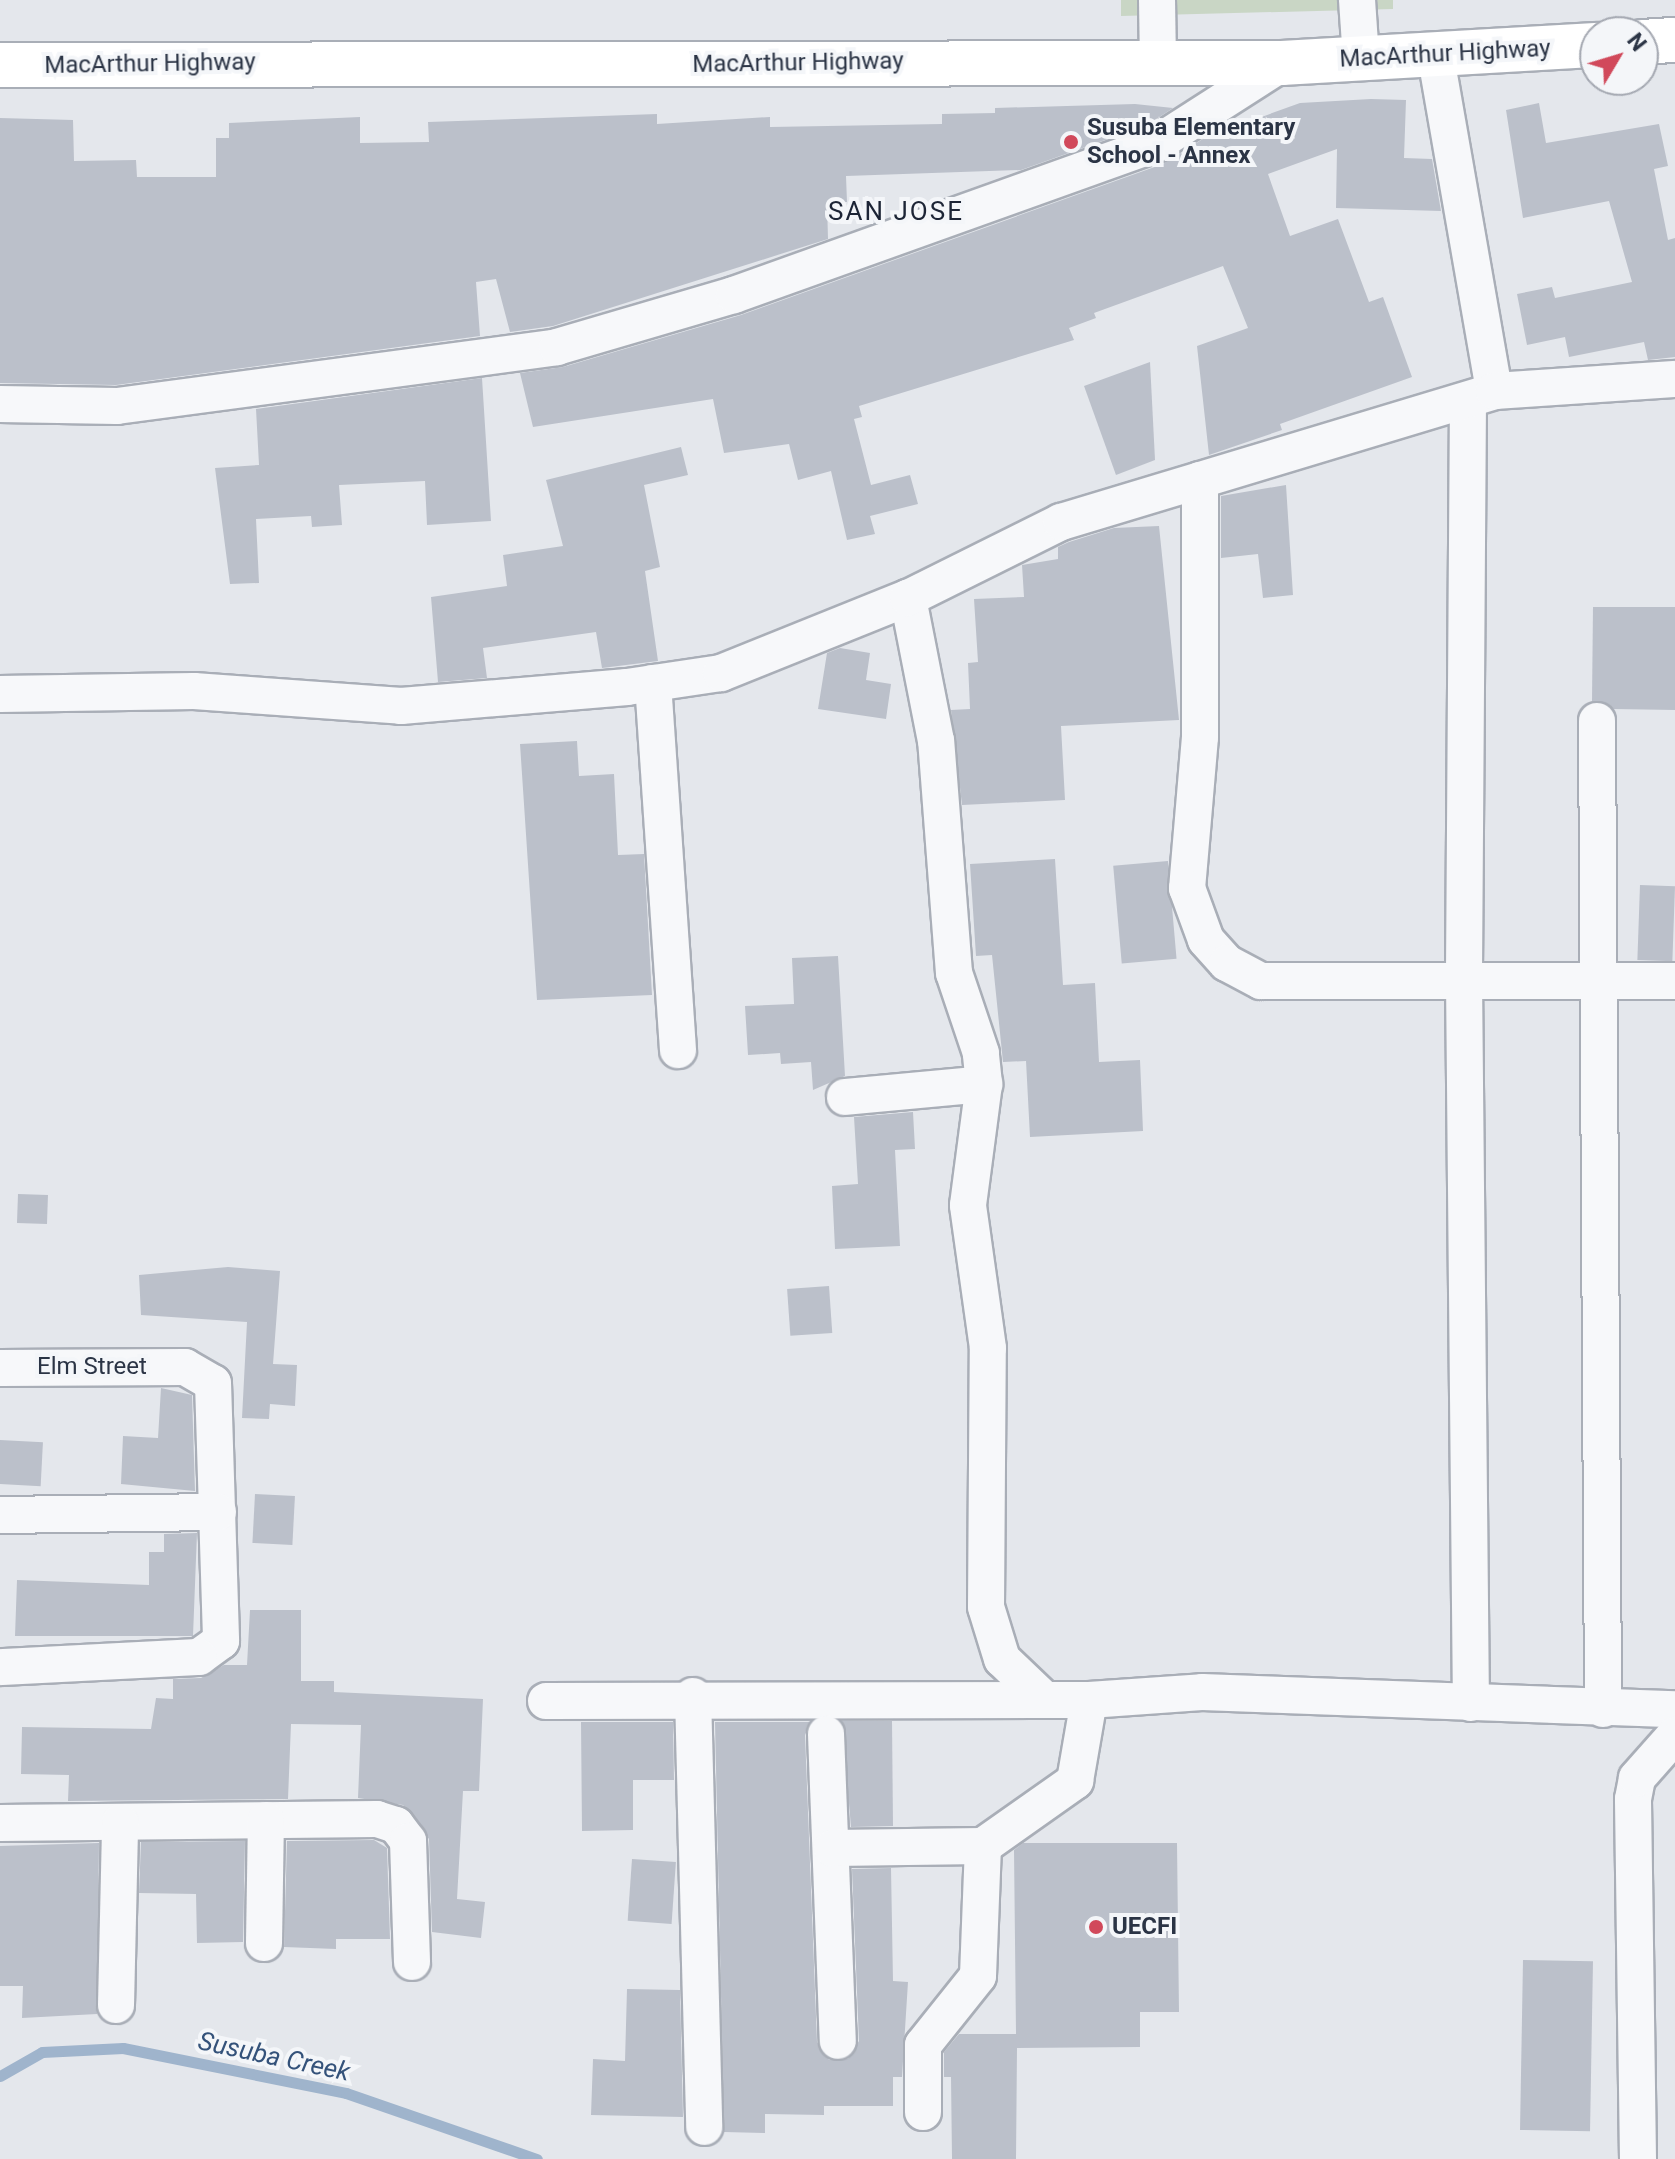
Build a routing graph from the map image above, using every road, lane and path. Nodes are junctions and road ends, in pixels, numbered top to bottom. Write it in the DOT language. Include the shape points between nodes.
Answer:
graph roads {
  1 [pos="1157,0"];
  2 [pos="1357,0"];
  3 [pos="1579,46"];
  4 [pos="1435,52"];
  5 [pos="1361,58"];
  6 [pos="1158,63"];
  7 [pos="1282,63"];
  8 [pos="0,65"];
  9 [pos="1675,379"];
  10 [pos="1481,396"];
  11 [pos="0,404"];
  12 [pos="1200,480"];
  13 [pos="908,598"];
  14 [pos="653,683"];
  15 [pos="0,694"];
  16 [pos="1597,721"];
  17 [pos="1464,979"];
  18 [pos="1597,979"];
  19 [pos="1675,981"];
  20 [pos="678,1050"];
  21 [pos="984,1084"];
  22 [pos="845,1097"];
  23 [pos="0,1368"];
  24 [pos="218,1512"];
  25 [pos="0,1515"];
  26 [pos="0,1667"];
  27 [pos="693,1696"];
  28 [pos="1045,1700"];
  29 [pos="1089,1700"];
  30 [pos="546,1701"];
  31 [pos="1471,1703"];
  32 [pos="1603,1709"];
  33 [pos="1675,1709"];
  34 [pos="826,1734"];
  35 [pos="1675,1735"];
  36 [pos="266,1820"];
  37 [pos="120,1822"];
  38 [pos="0,1823"];
  39 [pos="983,1846"];
  40 [pos="832,1848"];
  41 [pos="264,1943"];
  42 [pos="412,1962"];
  43 [pos="116,2005"];
  44 [pos="838,2041"];
  45 [pos="923,2112"];
  46 [pos="704,2127"];
  47 [pos="1638,2159"];
  1 -- 6 [label="street"];
  2 -- 5 [label="street"];
  3 -- 4 [label="highway, MacArthur Highway"];
  4 -- 5 [label="highway, MacArthur Highway"];
  4 -- 10 [label="street"];
  5 -- 7 [label="highway, MacArthur Highway"];
  6 -- 7 [label="highway, MacArthur Highway"];
  6 -- 8 [label="highway, MacArthur Highway"];
  7 -- 11 [label="street" via="1156,144 734,295 557,347 117,406"];
  9 -- 10 [label="street"];
  10 -- 12 [label="street"];
  10 -- 17 [label="street"];
  12 -- 13 [label="street" via="1061,522"];
  12 -- 17 [label="street" via="1200,737 1187,888 1206,940 1244,976 1261,981"];
  13 -- 14 [label="street" via="721,673"];
  13 -- 21 [label="street" via="936,741 954,973 981,1053"];
  14 -- 15 [label="street" via="401,706 194,691"];
  14 -- 20 [label="street"];
  16 -- 18 [label="street"];
  17 -- 18 [label="street"];
  17 -- 31 [label="street"];
  18 -- 19 [label="street"];
  18 -- 32 [label="street"];
  21 -- 22 [label="street"];
  21 -- 28 [label="street" via="968,1205 988,1348 986,1607 1002,1659"];
  23 -- 24 [label="street, Elm Street" via="185,1367 213,1383"];
  24 -- 25 [label="street"];
  24 -- 26 [label="street" via="221,1641 212,1652"];
  27 -- 28 [label="street"];
  27 -- 30 [label="street"];
  27 -- 46 [label="street"];
  28 -- 29 [label="street"];
  29 -- 31 [label="street" via="1202,1692"];
  29 -- 39 [label="street" via="1075,1781"];
  31 -- 32 [label="street"];
  32 -- 33 [label="street"];
  34 -- 40 [label="street"];
  35 -- 47 [label="street" via="1637,1778 1633,1799"];
  36 -- 37 [label="street"];
  36 -- 41 [label="street"];
  36 -- 42 [label="street" via="377,1819 396,1825 408,1841"];
  37 -- 38 [label="street"];
  37 -- 43 [label="street"];
  39 -- 40 [label="street"];
  39 -- 45 [label="street" via="978,1976 923,2045"];
  40 -- 44 [label="street"];
}
